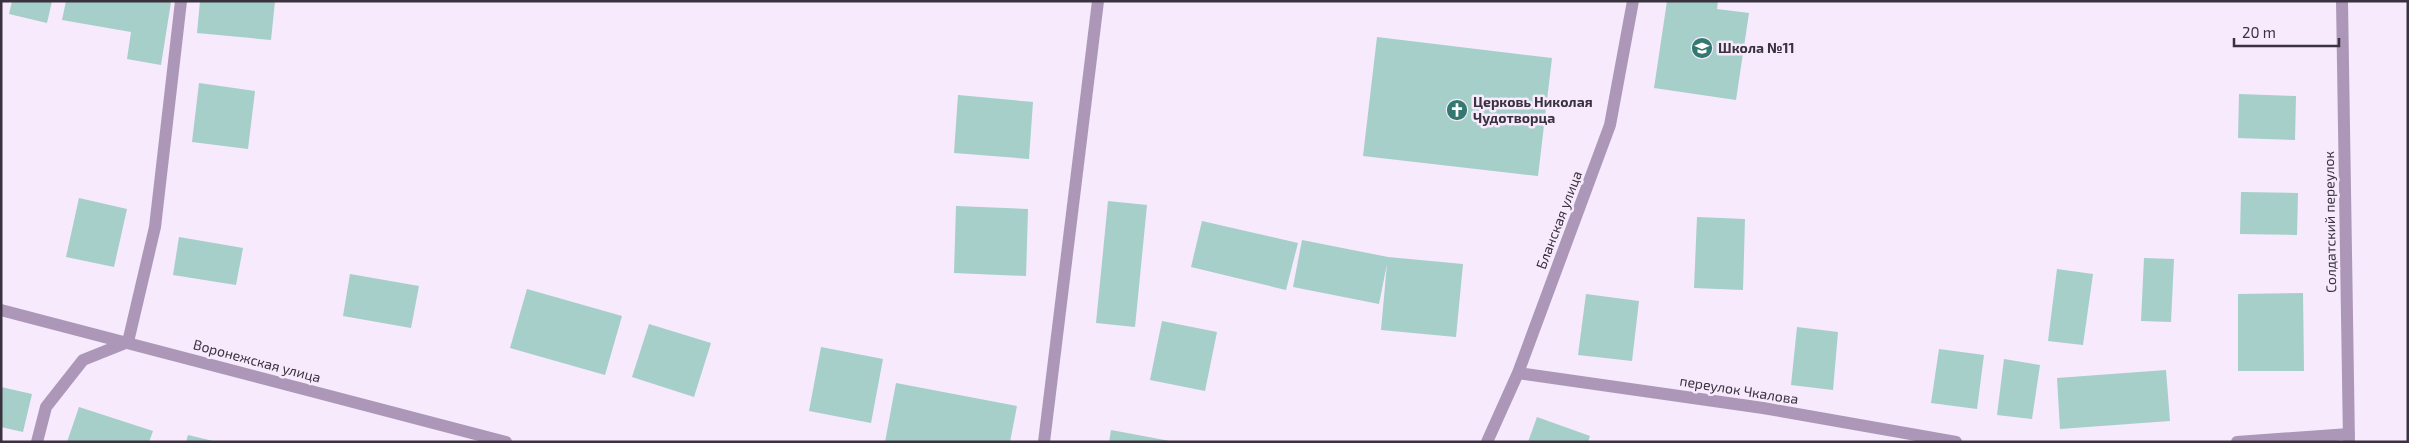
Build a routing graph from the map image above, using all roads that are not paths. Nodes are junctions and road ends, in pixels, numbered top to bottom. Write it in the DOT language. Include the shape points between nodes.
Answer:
graph roads {
  1 [pos="181,1"];
  2 [pos="1098,1"];
  3 [pos="1633,1"];
  4 [pos="2342,1"];
  5 [pos="1,310"];
  6 [pos="128,342"];
  7 [pos="1518,373"];
  8 [pos="2349,438"];
  9 [pos="37,442"];
  10 [pos="506,442"];
  11 [pos="1044,442"];
  12 [pos="1487,442"];
  13 [pos="1956,442"];
  14 [pos="2237,442"];
  1 -- 6 [label="street" via="155,227"];
  2 -- 11 [label="street"];
  3 -- 7 [label="street, Бланская улица" via="1610,125"];
  4 -- 8 [label="street, Солдатский переулок"];
  5 -- 6 [label="street, Воронежская улица"];
  6 -- 9 [label="street" via="84,360 46,407"];
  6 -- 10 [label="street, Воронежская улица"];
  7 -- 12 [label="street, Бланская улица"];
  7 -- 13 [label="street, переулок Чкалова" via="1763,408"];
  8 -- 14 [label="street"];
}
